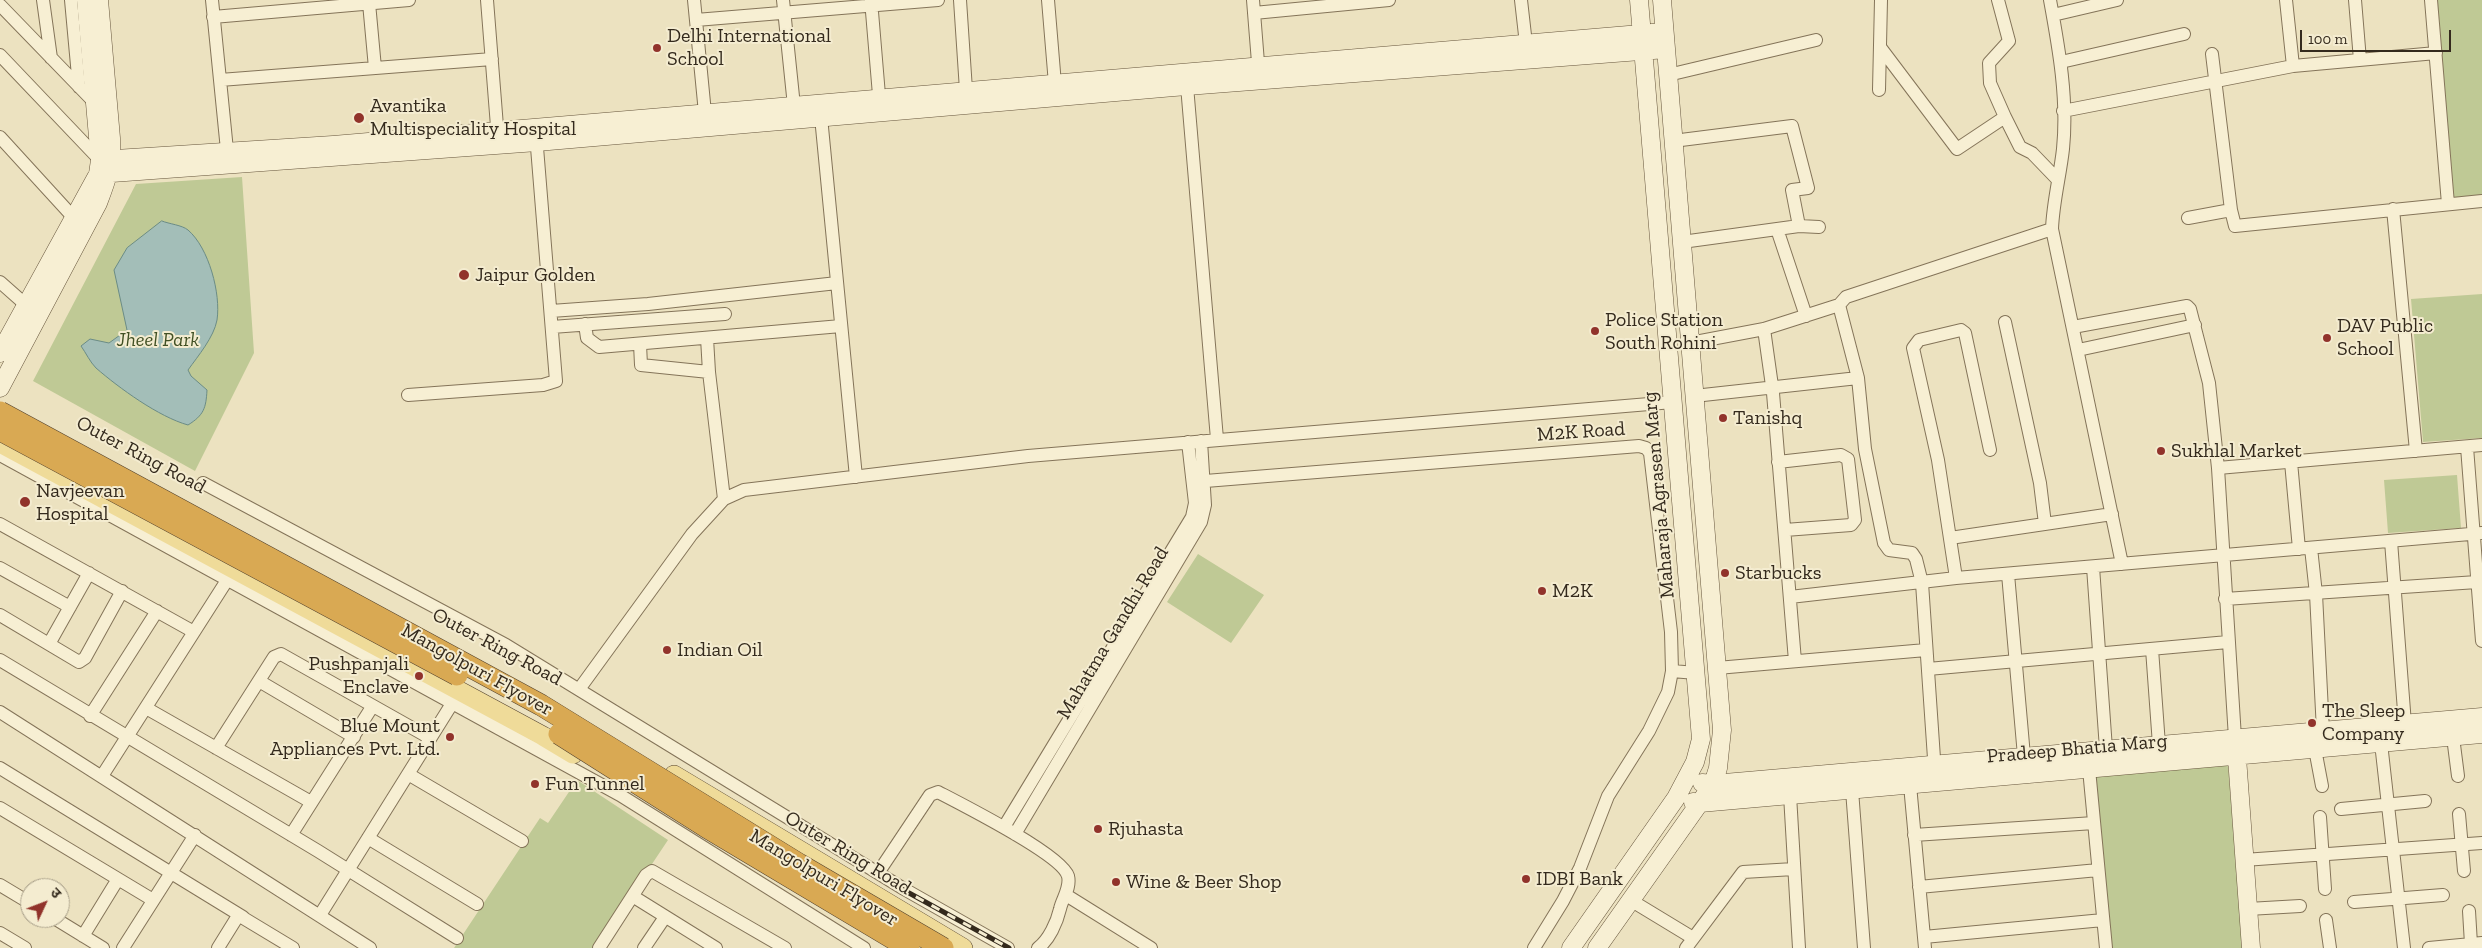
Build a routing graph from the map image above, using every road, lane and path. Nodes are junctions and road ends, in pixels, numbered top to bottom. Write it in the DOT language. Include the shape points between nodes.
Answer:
graph roads {
  1 [pos="43,0"];
  2 [pos="71,0"];
  3 [pos="86,0"];
  4 [pos="99,0"];
  5 [pos="212,0"];
  6 [pos="409,0"];
  7 [pos="487,0"];
  8 [pos="694,0"];
  9 [pos="938,0"];
  10 [pos="960,0"];
  11 [pos="1048,0"];
  12 [pos="1389,0"];
  13 [pos="1521,0"];
  14 [pos="1638,0"];
  15 [pos="1662,0"];
  16 [pos="1881,0"];
  17 [pos="1998,0"];
  18 [pos="2050,0"];
  19 [pos="2116,0"];
  20 [pos="2286,0"];
  21 [pos="2355,0"];
  22 [pos="2431,0"];
  23 [pos="871,3"];
  24 [pos="369,4"];
  25 [pos="0,5"];
  26 [pos="784,6"];
  27 [pos="1254,6"];
  28 [pos="2053,15"];
  29 [pos="213,17"];
  30 [pos="696,20"];
  31 [pos="2184,34"];
  32 [pos="1665,40"];
  33 [pos="1816,40"];
  34 [pos="1642,43"];
  35 [pos="1526,44"];
  36 [pos="1880,47"];
  37 [pos="2212,54"];
  38 [pos="2436,54"];
  39 [pos="0,55"];
  40 [pos="51,58"];
  41 [pos="492,59"];
  42 [pos="2360,60"];
  43 [pos="2061,62"];
  44 [pos="2293,66"];
  45 [pos="375,68"];
  46 [pos="1259,74"];
  47 [pos="1668,75"];
  48 [pos="220,80"];
  49 [pos="2214,81"];
  50 [pos="1055,84"];
  51 [pos="1187,86"];
  52 [pos="79,87"];
  53 [pos="966,90"];
  54 [pos="1879,90"];
  55 [pos="95,103"];
  56 [pos="880,105"];
  57 [pos="794,106"];
  58 [pos="2063,111"];
  59 [pos="705,113"];
  60 [pos="821,117"];
  61 [pos="2005,117"];
  62 [pos="536,135"];
  63 [pos="0,137"];
  64 [pos="498,137"];
  65 [pos="1673,141"];
  66 [pos="228,158"];
  67 [pos="105,167"];
  68 [pos="2058,180"];
  69 [pos="2482,201"];
  70 [pos="2448,204"];
  71 [pos="2393,209"];
  72 [pos="2231,210"];
  73 [pos="74,218"];
  74 [pos="2188,218"];
  75 [pos="1799,226"];
  76 [pos="1819,227"];
  77 [pos="1777,229"];
  78 [pos="2052,229"];
  79 [pos="1682,242"];
  80 [pos="0,282"];
  81 [pos="837,283"];
  82 [pos="26,305"];
  83 [pos="1839,305"];
  84 [pos="551,311"];
  85 [pos="725,314"];
  86 [pos="1806,316"];
  87 [pos="2005,322"];
  88 [pos="585,324"];
  89 [pos="2195,325"];
  90 [pos="842,326"];
  91 [pos="552,327"];
  92 [pos="2073,327"];
  93 [pos="1764,329"];
  94 [pos="707,338"];
  95 [pos="1690,343"];
  96 [pos="640,344"];
  97 [pos="2078,350"];
  98 [pos="0,353"];
  99 [pos="709,372"];
  100 [pos="1858,378"];
  101 [pos="2,380"];
  102 [pos="1772,387"];
  103 [pos="408,396"];
  104 [pos="1694,396"];
  105 [pos="1673,402"];
  106 [pos="0,404"];
  107 [pos="0,412"];
  108 [pos="0,430"];
  109 [pos="1217,439"];
  110 [pos="1194,441"];
  111 [pos="69,442"];
  112 [pos="0,443"];
  113 [pos="2482,445"];
  114 [pos="2467,447"];
  115 [pos="1990,450"];
  116 [pos="2416,451"];
  117 [pos="0,455"];
  118 [pos="1778,462"];
  119 [pos="2291,462"];
  120 [pos="2218,468"];
  121 [pos="57,474"];
  122 [pos="856,477"];
  123 [pos="1198,482"];
  124 [pos="202,483"];
  125 [pos="724,500"];
  126 [pos="2112,514"];
  127 [pos="0,524"];
  128 [pos="2045,524"];
  129 [pos="1785,530"];
  130 [pos="2478,534"];
  131 [pos="1950,538"];
  132 [pos="2391,541"];
  133 [pos="2305,548"];
  134 [pos="2222,556"];
  135 [pos="2122,564"];
  136 [pos="2093,567"];
  137 [pos="0,568"];
  138 [pos="89,573"];
  139 [pos="232,574"];
  140 [pos="2008,574"];
  141 [pos="1956,578"];
  142 [pos="2477,582"];
  143 [pos="1922,583"];
  144 [pos="2394,588"];
  145 [pos="122,591"];
  146 [pos="2316,594"];
  147 [pos="1790,597"];
  148 [pos="2225,600"];
  149 [pos="70,607"];
  150 [pos="157,611"];
  151 [pos="2481,612"];
  152 [pos="0,615"];
  153 [pos="194,632"];
  154 [pos="2482,641"];
  155 [pos="2228,642"];
  156 [pos="49,644"];
  157 [pos="2152,649"];
  158 [pos="1926,650"];
  159 [pos="2099,654"];
  160 [pos="0,660"];
  161 [pos="1795,661"];
  162 [pos="2015,661"];
  163 [pos="1717,668"];
  164 [pos="1928,669"];
  165 [pos="1672,672"];
  166 [pos="1696,673"];
  167 [pos="259,681"];
  168 [pos="580,688"];
  169 [pos="453,702"];
  170 [pos="372,706"];
  171 [pos="146,708"];
  172 [pos="0,712"];
  173 [pos="90,716"];
  174 [pos="2482,717"];
  175 [pos="2406,724"];
  176 [pos="2323,731"];
  177 [pos="2482,734"];
  178 [pos="354,737"];
  179 [pos="2453,737"];
  180 [pos="126,738"];
  181 [pos="430,738"];
  182 [pos="2235,738"];
  183 [pos="2381,743"];
  184 [pos="2159,745"];
  185 [pos="216,748"];
  186 [pos="2106,749"];
  187 [pos="2315,749"];
  188 [pos="2024,756"];
  189 [pos="2237,756"];
  190 [pos="1934,764"];
  191 [pos="0,768"];
  192 [pos="2089,769"];
  193 [pos="408,774"];
  194 [pos="102,776"];
  195 [pos="2458,776"];
  196 [pos="1686,780"];
  197 [pos="1936,783"];
  198 [pos="1713,784"];
  199 [pos="1910,785"];
  200 [pos="2322,786"];
  201 [pos="1852,790"];
  202 [pos="1790,795"];
  203 [pos="1676,798"];
  204 [pos="2425,801"];
  205 [pos="311,802"];
  206 [pos="1700,803"];
  207 [pos="2388,803"];
  208 [pos="0,808"];
  209 [pos="2341,809"];
  210 [pos="2459,814"];
  211 [pos="2320,817"];
  212 [pos="2094,823"];
  213 [pos="1009,831"];
  214 [pos="291,834"];
  215 [pos="195,835"];
  216 [pos="1914,835"];
  217 [pos="368,838"];
  218 [pos="522,841"];
  219 [pos="2482,843"];
  220 [pos="2462,844"];
  221 [pos="2393,850"];
  222 [pos="2323,854"];
  223 [pos="2244,860"];
  224 [pos="1794,869"];
  225 [pos="348,870"];
  226 [pos="2098,870"];
  227 [pos="2464,871"];
  228 [pos="172,872"];
  229 [pos="878,873"];
  230 [pos="118,879"];
  231 [pos="0,885"];
  232 [pos="1919,887"];
  233 [pos="2325,889"];
  234 [pos="2444,895"];
  235 [pos="20,897"];
  236 [pos="634,897"];
  237 [pos="2398,899"];
  238 [pos="153,900"];
  239 [pos="1063,901"];
  240 [pos="1632,901"];
  241 [pos="2354,902"];
  242 [pos="476,904"];
  243 [pos="2300,906"];
  244 [pos="2248,909"];
  245 [pos="2470,911"];
  246 [pos="320,915"];
  247 [pos="243,917"];
  248 [pos="665,917"];
  249 [pos="2103,920"];
  250 [pos="2326,920"];
  251 [pos="70,928"];
  252 [pos="0,933"];
  253 [pos="83,936"];
  254 [pos="457,938"];
  255 [pos="1924,942"];
  256 [pos="1689,943"];
  257 [pos="847,944"];
  258 [pos="2477,944"];
  259 [pos="367,947"];
  260 [pos="25,948"];
  261 [pos="103,948"];
  262 [pos="123,948"];
  263 [pos="218,948"];
  264 [pos="292,948"];
  265 [pos="599,948"];
  266 [pos="644,948"];
  267 [pos="716,948"];
  268 [pos="785,948"];
  269 [pos="864,948"];
  270 [pos="889,948"];
  271 [pos="908,948"];
  272 [pos="943,948"];
  273 [pos="963,948"];
  274 [pos="1008,948"];
  275 [pos="1037,948"];
  276 [pos="1151,948"];
  277 [pos="1534,948"];
  278 [pos="1571,948"];
  279 [pos="1597,948"];
  280 [pos="1799,948"];
  281 [pos="1864,948"];
  282 [pos="2106,948"];
  283 [pos="2251,948"];
  284 [pos="2330,948"];
  285 [pos="2404,948"];
  286 [pos="2430,948"];
  1 -- 40 [label="street"];
  2 -- 52 [label="street"];
  3 -- 55 [label="street"];
  4 -- 67 [label="street"];
  5 -- 29 [label="street"];
  6 -- 24 [label="street"];
  7 -- 41 [label="street"];
  8 -- 30 [label="street"];
  9 -- 23 [label="street"];
  10 -- 53 [label="street"];
  11 -- 50 [label="street"];
  12 -- 27 [label="street"];
  13 -- 35 [label="street"];
  14 -- 34 [label="street, Maharaja Agrasen Marg"];
  15 -- 32 [label="street"];
  16 -- 36 [label="street"];
  17 -- 61 [label="street" via="2009,42 1989,63 1990,83"];
  18 -- 28 [label="street"];
  19 -- 28 [label="street"];
  20 -- 44 [label="street"];
  21 -- 42 [label="street"];
  22 -- 38 [label="street"];
  23 -- 26 [label="street"];
  23 -- 56 [label="street"];
  24 -- 29 [label="street"];
  24 -- 45 [label="street"];
  25 -- 40 [label="street"];
  26 -- 30 [label="street"];
  26 -- 57 [label="street"];
  27 -- 46 [label="street"];
  28 -- 43 [label="street"];
  29 -- 48 [label="street"];
  30 -- 59 [label="street"];
  31 -- 43 [label="street"];
  32 -- 34 [label="street"];
  32 -- 47 [label="street"];
  33 -- 47 [label="street"];
  34 -- 35 [label="street"];
  34 -- 46 [label="street"];
  34 -- 105 [label="street, Maharaja Agrasen Marg"];
  35 -- 46 [label="street"];
  36 -- 54 [label="street"];
  36 -- 61 [label="street" via="1957,149"];
  37 -- 49 [label="street"];
  38 -- 42 [label="street"];
  38 -- 70 [label="street"];
  39 -- 67 [label="street"];
  40 -- 52 [label="street"];
  41 -- 45 [label="street"];
  41 -- 64 [label="street"];
  42 -- 44 [label="street"];
  43 -- 58 [label="street"];
  44 -- 49 [label="street"];
  45 -- 48 [label="street"];
  46 -- 50 [label="street"];
  46 -- 51 [label="street"];
  47 -- 65 [label="street"];
  48 -- 66 [label="street"];
  49 -- 58 [label="street"];
  49 -- 72 [label="street"];
  50 -- 53 [label="street"];
  51 -- 56 [label="street"];
  51 -- 109 [label="street"];
  52 -- 55 [label="street"];
  53 -- 56 [label="street"];
  55 -- 67 [label="street"];
  56 -- 57 [label="street"];
  56 -- 60 [label="street"];
  57 -- 59 [label="street"];
  58 -- 68 [label="street" via="2063,148"];
  59 -- 62 [label="street"];
  60 -- 62 [label="street"];
  60 -- 81 [label="street"];
  61 -- 68 [label="street" via="2020,147 2032,153"];
  62 -- 64 [label="street"];
  62 -- 84 [label="street"];
  63 -- 73 [label="street"];
  64 -- 66 [label="street"];
  65 -- 75 [label="street" via="1792,126 1808,188 1792,190"];
  65 -- 79 [label="street"];
  66 -- 67 [label="street"];
  67 -- 73 [label="street"];
  67 -- 101 [label="street" via="98,203"];
  68 -- 78 [label="street"];
  69 -- 70 [label="street"];
  70 -- 71 [label="street"];
  71 -- 72 [label="street" via="2235,226"];
  71 -- 116 [label="street"];
  72 -- 74 [label="street"];
  73 -- 82 [label="street"];
  75 -- 76 [label="street"];
  75 -- 77 [label="street"];
  77 -- 79 [label="street"];
  77 -- 86 [label="street"];
  78 -- 83 [label="street" via="1846,297"];
  78 -- 92 [label="street"];
  79 -- 95 [label="street"];
  80 -- 82 [label="street"];
  81 -- 84 [label="street"];
  81 -- 90 [label="street"];
  82 -- 98 [label="street"];
  83 -- 86 [label="street"];
  83 -- 100 [label="street"];
  84 -- 91 [label="street"];
  85 -- 88 [label="street"];
  86 -- 93 [label="street"];
  87 -- 128 [label="street" via="2040,483"];
  88 -- 91 [label="street"];
  88 -- 96 [label="street" via="587,338 599,347"];
  89 -- 92 [label="street" via="2187,306"];
  89 -- 97 [label="street"];
  89 -- 120 [label="street" via="2209,383"];
  90 -- 94 [label="street"];
  90 -- 122 [label="street"];
  91 -- 103 [label="street" via="557,378 553,383"];
  92 -- 97 [label="street"];
  93 -- 95 [label="street"];
  93 -- 102 [label="street"];
  94 -- 96 [label="street"];
  94 -- 99 [label="street"];
  95 -- 104 [label="street"];
  96 -- 99 [label="street" via="642,364"];
  97 -- 126 [label="street"];
  99 -- 125 [label="street"];
  100 -- 102 [label="street"];
  100 -- 143 [label="street" via="1865,449 1884,543 1888,550 1912,553"];
  102 -- 104 [label="street"];
  102 -- 118 [label="street"];
  104 -- 163 [label="street"];
  105 -- 109 [label="street"];
  105 -- 166 [label="street, Maharaja Agrasen Marg"];
  106 -- 111 [label="main road, Outer Ring Road"];
  107 -- 272 [label="highway, Mangolpuri Flyover, bridge" via="540,705"];
  108 -- 271 [label="highway, Mangolpuri Flyover, bridge" via="534,717 706,827"];
  109 -- 110 [label="street"];
  110 -- 122 [label="street" via="1028,456"];
  110 -- 123 [label="street, Mahatma Gandhi Road"];
  111 -- 121 [label="main road"];
  111 -- 273 [label="main road, Outer Ring Road" via="564,709"];
  112 -- 121 [label="main road"];
  113 -- 114 [label="street"];
  114 -- 116 [label="street"];
  114 -- 130 [label="street"];
  115 -- 131 [label="street" via="1965,333 1961,330 1918,340 1913,348 1938,460"];
  116 -- 119 [label="street"];
  117 -- 139 [label="street"];
  118 -- 129 [label="street"];
  118 -- 129 [label="street" via="1841,455 1848,458 1854,520 1851,525"];
  119 -- 120 [label="street"];
  119 -- 133 [label="street"];
  120 -- 134 [label="street"];
  121 -- 139 [label="main road"];
  122 -- 125 [label="street" via="744,490"];
  123 -- 165 [label="street, M2K Road" via="1639,446 1646,448 1650,453 1671,632"];
  123 -- 213 [label="street, Mahatma Gandhi Road" via="1205,505 1201,522"];
  124 -- 168 [label="street" via="506,645"];
  125 -- 168 [label="street" via="692,534"];
  126 -- 128 [label="street"];
  126 -- 135 [label="street"];
  127 -- 138 [label="street"];
  128 -- 131 [label="street"];
  129 -- 147 [label="street"];
  130 -- 132 [label="street"];
  130 -- 142 [label="street"];
  131 -- 141 [label="street"];
  132 -- 133 [label="street"];
  132 -- 144 [label="street"];
  133 -- 134 [label="street"];
  133 -- 146 [label="street"];
  134 -- 135 [label="street"];
  134 -- 148 [label="street"];
  135 -- 136 [label="street"];
  136 -- 140 [label="street"];
  136 -- 159 [label="street"];
  137 -- 149 [label="street"];
  138 -- 145 [label="street"];
  138 -- 149 [label="street"];
  139 -- 153 [label="street"];
  139 -- 169 [label="street"];
  139 -- 270 [label="main road" via="543,736"];
  140 -- 141 [label="street"];
  140 -- 162 [label="street"];
  141 -- 143 [label="street"];
  142 -- 144 [label="street"];
  142 -- 151 [label="street"];
  143 -- 147 [label="street"];
  143 -- 158 [label="street"];
  144 -- 146 [label="street"];
  144 -- 175 [label="street"];
  145 -- 150 [label="street"];
  145 -- 156 [label="street" via="82,661"];
  146 -- 148 [label="street"];
  146 -- 176 [label="street"];
  147 -- 161 [label="street"];
  148 -- 155 [label="street"];
  149 -- 156 [label="street"];
  150 -- 153 [label="street"];
  150 -- 173 [label="street"];
  151 -- 154 [label="street"];
  152 -- 156 [label="street"];
  153 -- 171 [label="street"];
  155 -- 157 [label="street"];
  155 -- 182 [label="street"];
  157 -- 159 [label="street"];
  157 -- 184 [label="street"];
  158 -- 161 [label="street"];
  158 -- 164 [label="street"];
  159 -- 162 [label="street"];
  159 -- 186 [label="street"];
  160 -- 173 [label="street"];
  161 -- 163 [label="street"];
  162 -- 164 [label="street"];
  162 -- 188 [label="street"];
  163 -- 198 [label="street" via="1722,730"];
  164 -- 190 [label="street"];
  165 -- 166 [label="street"];
  165 -- 277 [label="street, M2K Road" via="1660,713 1608,796 1580,868"];
  166 -- 196 [label="street, Maharaja Agrasen Marg" via="1702,740"];
  167 -- 170 [label="street" via="274,657 285,654"];
  167 -- 178 [label="street"];
  167 -- 185 [label="street"];
  168 -- 229 [label="street"];
  169 -- 181 [label="street"];
  169 -- 257 [label="street" via="620,795"];
  170 -- 178 [label="street"];
  170 -- 181 [label="street"];
  171 -- 180 [label="street"];
  171 -- 185 [label="street"];
  172 -- 194 [label="street"];
  173 -- 180 [label="street"];
  174 -- 175 [label="street, Pradeep Bhatia Marg"];
  175 -- 176 [label="street, Pradeep Bhatia Marg"];
  176 -- 182 [label="street, Pradeep Bhatia Marg"];
  177 -- 179 [label="street, Pradeep Bhatia Marg"];
  178 -- 205 [label="street"];
  179 -- 183 [label="street, Pradeep Bhatia Marg"];
  179 -- 195 [label="street"];
  180 -- 194 [label="street"];
  180 -- 214 [label="street"];
  181 -- 193 [label="street"];
  182 -- 184 [label="street, Pradeep Bhatia Marg"];
  182 -- 189 [label="street"];
  183 -- 187 [label="street, Pradeep Bhatia Marg"];
  183 -- 207 [label="street"];
  184 -- 186 [label="street, Pradeep Bhatia Marg"];
  185 -- 205 [label="street"];
  186 -- 188 [label="street, Pradeep Bhatia Marg"];
  187 -- 189 [label="street, Pradeep Bhatia Marg"];
  187 -- 200 [label="street"];
  188 -- 190 [label="street, Pradeep Bhatia Marg"];
  189 -- 192 [label="street, Pradeep Bhatia Marg"];
  189 -- 223 [label="street"];
  190 -- 197 [label="street"];
  190 -- 198 [label="street, Pradeep Bhatia Marg"];
  191 -- 228 [label="street"];
  192 -- 197 [label="street, Pradeep Bhatia Marg"];
  192 -- 212 [label="street"];
  193 -- 217 [label="street"];
  193 -- 218 [label="street"];
  194 -- 215 [label="street"];
  196 -- 198 [label="street, Pradeep Bhatia Marg"];
  196 -- 203 [label="street, Maharaja Agrasen Marg"];
  197 -- 199 [label="street, Pradeep Bhatia Marg"];
  198 -- 206 [label="street"];
  199 -- 201 [label="street, Pradeep Bhatia Marg"];
  199 -- 216 [label="street"];
  201 -- 202 [label="street, Pradeep Bhatia Marg"];
  201 -- 281 [label="street"];
  202 -- 206 [label="street, Pradeep Bhatia Marg"];
  202 -- 224 [label="street"];
  203 -- 206 [label="street, Pradeep Bhatia Marg"];
  203 -- 278 [label="street, Maharaja Agrasen Marg"];
  204 -- 207 [label="street"];
  205 -- 214 [label="street"];
  206 -- 240 [label="street"];
  207 -- 209 [label="street"];
  207 -- 221 [label="street"];
  208 -- 230 [label="street"];
  210 -- 220 [label="street"];
  211 -- 222 [label="street"];
  212 -- 216 [label="street"];
  212 -- 226 [label="street"];
  213 -- 229 [label="street" via="933,792"];
  213 -- 239 [label="street" via="1066,872 1069,882"];
  214 -- 225 [label="street"];
  215 -- 228 [label="street"];
  215 -- 246 [label="street"];
  216 -- 232 [label="street"];
  217 -- 225 [label="street"];
  217 -- 242 [label="street"];
  219 -- 220 [label="street"];
  220 -- 221 [label="street"];
  220 -- 227 [label="street"];
  221 -- 222 [label="street"];
  221 -- 237 [label="street"];
  222 -- 223 [label="street"];
  222 -- 233 [label="street"];
  223 -- 244 [label="street"];
  224 -- 256 [label="street" via="1743,872"];
  224 -- 280 [label="street"];
  225 -- 246 [label="street"];
  225 -- 254 [label="street"];
  226 -- 232 [label="street"];
  226 -- 249 [label="street"];
  228 -- 238 [label="street"];
  228 -- 247 [label="street"];
  229 -- 274 [label="street"];
  230 -- 238 [label="street"];
  230 -- 253 [label="street"];
  231 -- 235 [label="street"];
  232 -- 255 [label="street"];
  234 -- 237 [label="street"];
  236 -- 248 [label="street"];
  236 -- 265 [label="street"];
  236 -- 268 [label="street" via="650,872 658,872"];
  237 -- 241 [label="street"];
  237 -- 285 [label="street"];
  238 -- 262 [label="street"];
  239 -- 275 [label="street" via="1058,919 1043,945"];
  239 -- 276 [label="street"];
  240 -- 256 [label="street"];
  240 -- 279 [label="street"];
  243 -- 244 [label="street"];
  244 -- 283 [label="street"];
  245 -- 258 [label="street"];
  246 -- 259 [label="street"];
  247 -- 263 [label="street" via="236,919"];
  247 -- 264 [label="street"];
  248 -- 266 [label="street"];
  248 -- 267 [label="street"];
  249 -- 255 [label="street"];
  249 -- 282 [label="street"];
  250 -- 284 [label="street"];
  251 -- 253 [label="street"];
  252 -- 260 [label="street"];
  253 -- 261 [label="street"];
  257 -- 269 [label="street"];
  258 -- 286 [label="street"];
}
